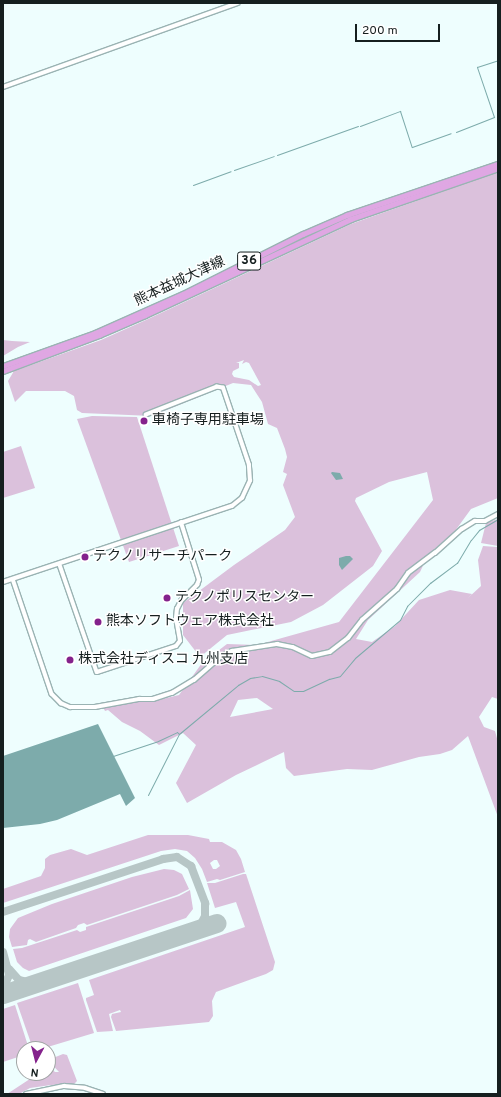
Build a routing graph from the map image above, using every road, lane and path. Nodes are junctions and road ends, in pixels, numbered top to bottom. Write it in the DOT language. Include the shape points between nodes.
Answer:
graph roads {
  1 [pos="237,3"];
  2 [pos="3,87"];
  3 [pos="498,164"];
  4 [pos="498,168"];
  5 [pos="3,366"];
  6 [pos="3,371"];
  7 [pos="146,416"];
  8 [pos="498,514"];
  9 [pos="181,523"];
  10 [pos="60,565"];
  11 [pos="13,579"];
  12 [pos="3,582"];
  13 [pos="26,1094"];
  14 [pos="103,1094"];
  1 -- 2 [label="street"];
  3 -- 5 [label="main road, 熊本益城大津線 / 36" via="347,215 95,333"];
  4 -- 6 [label="main road, 熊本益城大津線 / 36" via="351,219 139,318"];
  7 -- 9 [label="street" via="221,386 249,465 250,481 242,498 232,506"];
  8 -- 11 [label="street" via="485,521 475,521 462,529 408,573 397,589 362,620 348,638 330,652 312,656 293,647 277,644 232,652 222,656 194,680 172,693 153,699 88,708 70,707 61,703 52,694"];
  9 -- 10 [label="street"];
  9 -- 10 [label="street" via="199,580 177,609 180,641 176,646 97,672"];
  10 -- 11 [label="street"];
  11 -- 12 [label="street"];
  13 -- 14 [label="main road" via="64,1086 85,1088"];
}
